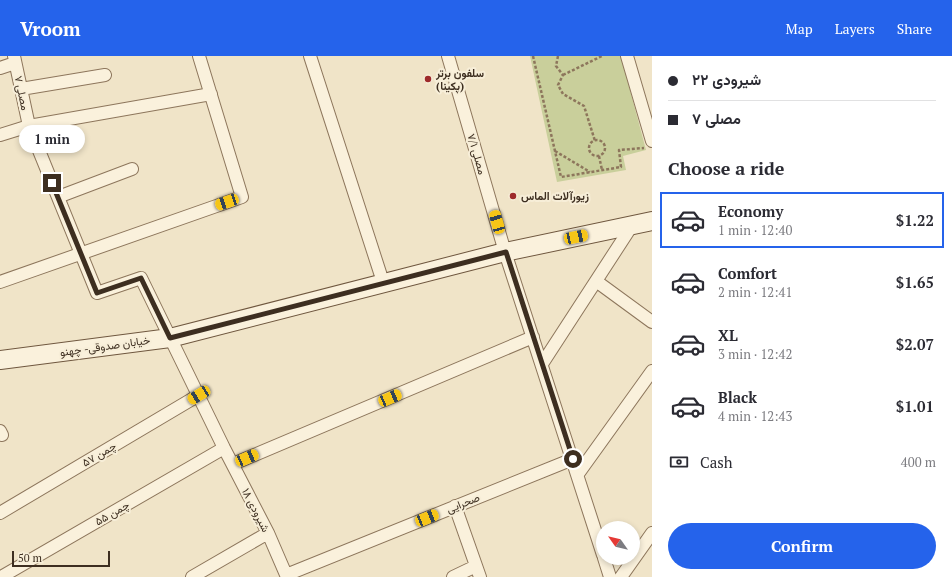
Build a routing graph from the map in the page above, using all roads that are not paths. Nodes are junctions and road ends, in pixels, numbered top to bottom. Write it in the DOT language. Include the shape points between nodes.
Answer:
graph roads {
  1 [pos="199,56"];
  2 [pos="310,56"];
  3 [pos="448,56"];
  4 [pos="627,56"];
  5 [pos="14,60"];
  6 [pos="0,68"];
  7 [pos="105,75"];
  8 [pos="21,89"];
  9 [pos="211,94"];
  10 [pos="29,126"];
  11 [pos="0,135"];
  12 [pos="649,144"];
  13 [pos="132,169"];
  14 [pos="58,197"];
  15 [pos="652,220"];
  16 [pos="633,224"];
  17 [pos="506,252"];
  18 [pos="81,253"];
  19 [pos="596,281"];
  20 [pos="0,282"];
  21 [pos="383,282"];
  22 [pos="652,322"];
  23 [pos="170,338"];
  24 [pos="533,338"];
  25 [pos="0,360"];
  26 [pos="542,364"];
  27 [pos="652,372"];
  28 [pos="199,395"];
  29 [pos="224,448"];
  30 [pos="573,459"];
  31 [pos="233,464"];
  32 [pos="578,474"];
  33 [pos="455,506"];
  34 [pos="0,513"];
  35 [pos="596,532"];
  36 [pos="268,533"];
  37 [pos="652,533"];
  38 [pos="606,565"];
  39 [pos="478,571"];
  40 [pos="286,576"];
  41 [pos="1,577"];
  42 [pos="192,577"];
  43 [pos="453,577"];
  44 [pos="610,577"];
  45 [pos="621,577"];
  1 -- 9 [label="street"];
  2 -- 21 [label="street"];
  3 -- 17 [label="street, مصلی ۷/۱"];
  4 -- 12 [label="street"];
  5 -- 6 [label="street"];
  5 -- 8 [label="street, مصلی ۷"];
  7 -- 8 [label="street"];
  8 -- 10 [label="street, مصلی ۷"];
  9 -- 10 [label="street"];
  9 -- 18 [label="street" via="242,197"];
  10 -- 11 [label="street"];
  10 -- 14 [label="street, مصلی ۷"];
  13 -- 14 [label="street"];
  14 -- 18 [label="street, مصلی ۷"];
  15 -- 16 [label="street, خیابان صدوقی- چهنو"];
  16 -- 17 [label="street, خیابان صدوقی- چهنو"];
  16 -- 19 [label="street"];
  17 -- 21 [label="street, خیابان صدوقی- چهنو"];
  17 -- 24 [label="street, مصلی ۷/۱"];
  18 -- 20 [label="street"];
  18 -- 23 [label="street, مصلی ۷" via="97,293 141,278"];
  19 -- 22 [label="street"];
  19 -- 26 [label="street"];
  21 -- 23 [label="street, خیابان صدوقی- چهنو"];
  23 -- 25 [label="street, خیابان صدوقی- چهنو"];
  23 -- 28 [label="street, شیرودی ۱۸"];
  24 -- 26 [label="street, مصلی ۷/۱"];
  24 -- 31 [label="street"];
  26 -- 30 [label="street, مصلی ۷/۱"];
  27 -- 32 [label="street"];
  28 -- 29 [label="street, شیرودی ۱۸"];
  28 -- 34 [label="street, چمن ۵۷"];
  29 -- 31 [label="street, شیرودی ۱۸"];
  29 -- 41 [label="street, چمن ۵۵"];
  30 -- 32 [label="street, مصلی ۷/۱"];
  30 -- 33 [label="street, صحرایی"];
  31 -- 36 [label="street, شیرودی ۱۸"];
  32 -- 35 [label="street, مصلی ۷/۱"];
  33 -- 39 [label="street"];
  33 -- 40 [label="street, صحرایی"];
  36 -- 40 [label="street, شیرودی ۱۸"];
  36 -- 42 [label="street"];
  37 -- 45 [label="street"];
  38 -- 44 [label="street"];
  39 -- 43 [label="street"];
}
